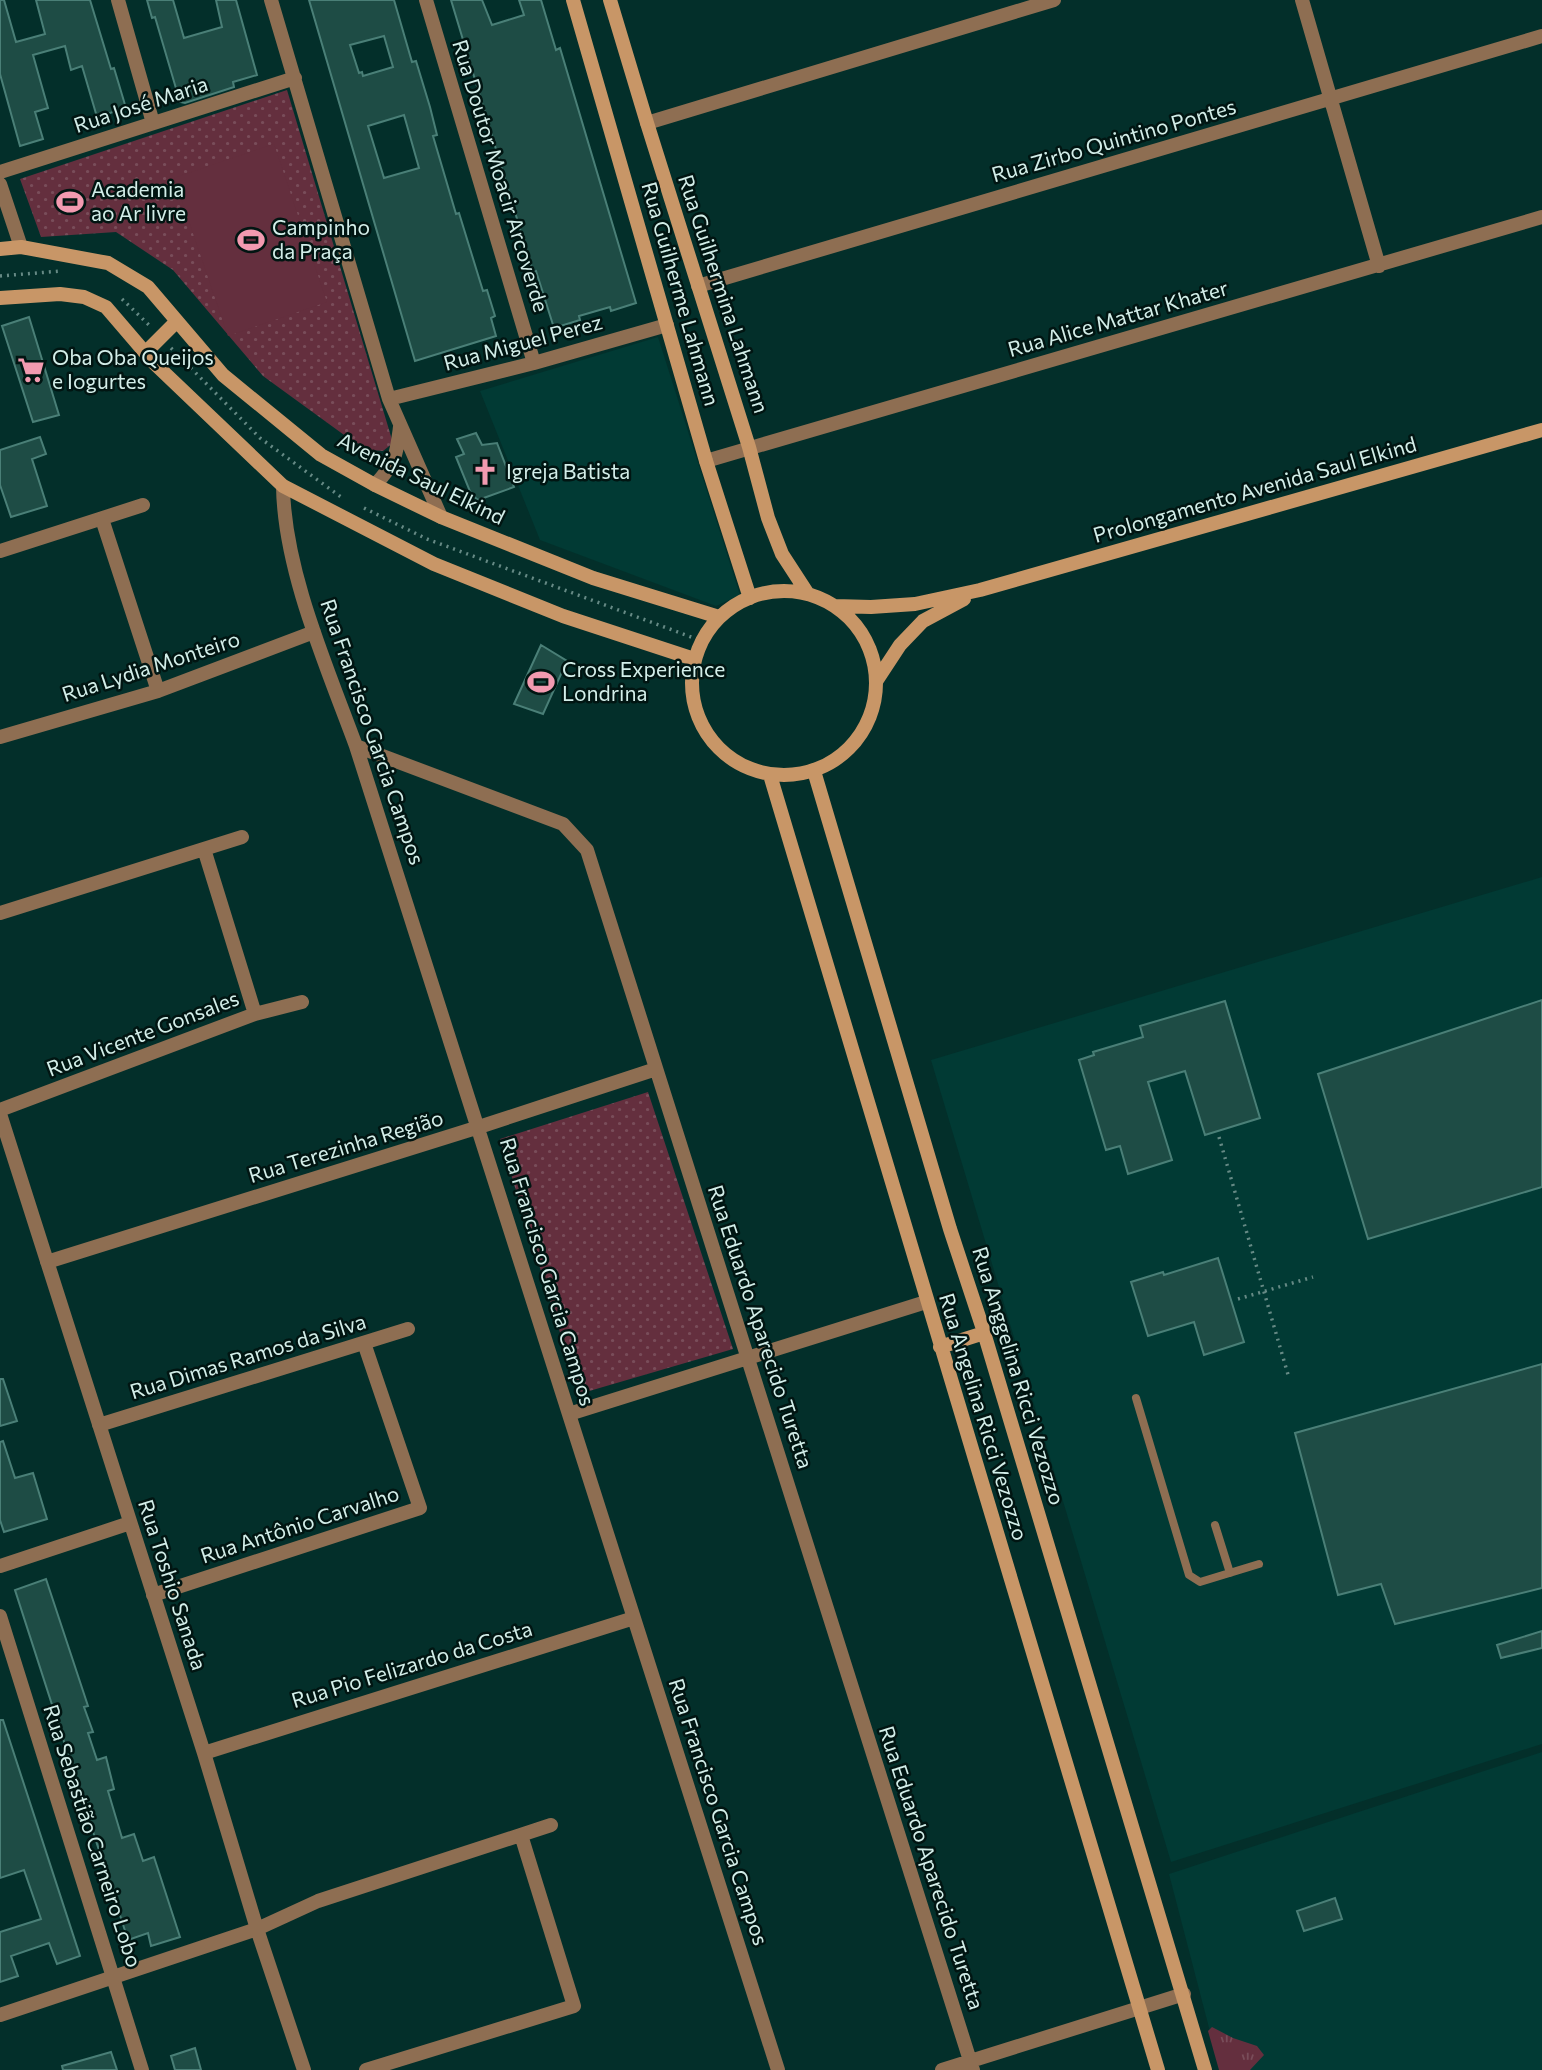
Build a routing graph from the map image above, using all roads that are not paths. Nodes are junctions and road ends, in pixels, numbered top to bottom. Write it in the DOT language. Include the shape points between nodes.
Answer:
graph roads {
  1 [pos="118,0"];
  2 [pos="271,0"];
  3 [pos="426,0"];
  4 [pos="573,0"];
  5 [pos="610,0"];
  6 [pos="1054,0"];
  7 [pos="1302,0"];
  8 [pos="1542,36"];
  9 [pos="295,78"];
  10 [pos="1330,100"];
  11 [pos="153,123"];
  12 [pos="647,123"];
  13 [pos="0,172"];
  14 [pos="0,184"];
  15 [pos="1542,217"];
  16 [pos="21,247"];
  17 [pos="0,249"];
  18 [pos="1379,266"];
  19 [pos="698,286"];
  20 [pos="0,298"];
  21 [pos="177,321"];
  22 [pos="667,325"];
  23 [pos="146,352"];
  24 [pos="534,363"];
  25 [pos="389,399"];
  26 [pos="400,426"];
  27 [pos="1542,430"];
  28 [pos="749,447"];
  29 [pos="706,461"];
  30 [pos="375,485"];
  31 [pos="283,486"];
  32 [pos="143,505"];
  33 [pos="441,517"];
  34 [pos="102,519"];
  35 [pos="0,551"];
  36 [pos="980,590"];
  37 [pos="808,594"];
  38 [pos="750,598"];
  39 [pos="835,606"];
  40 [pos="719,617"];
  41 [pos="314,632"];
  42 [pos="694,659"];
  43 [pos="877,680"];
  44 [pos="158,691"];
  45 [pos="0,737"];
  46 [pos="356,746"];
  47 [pos="814,771"];
  48 [pos="771,775"];
  49 [pos="242,837"];
  50 [pos="204,849"];
  51 [pos="0,914"];
  52 [pos="302,1002"];
  53 [pos="256,1014"];
  54 [pos="656,1069"];
  55 [pos="0,1112"];
  56 [pos="480,1127"];
  57 [pos="47,1262"];
  58 [pos="926,1302"];
  59 [pos="408,1329"];
  60 [pos="984,1333"];
  61 [pos="364,1343"];
  62 [pos="940,1347"];
  63 [pos="747,1358"];
  64 [pos="1136,1398"];
  65 [pos="569,1413"];
  66 [pos="99,1425"];
  67 [pos="130,1523"];
  68 [pos="1215,1525"];
  69 [pos="1259,1564"];
  70 [pos="0,1566"];
  71 [pos="1230,1573"];
  72 [pos="153,1595"];
  73 [pos="0,1616"];
  74 [pos="634,1618"];
  75 [pos="204,1753"];
  76 [pos="551,1825"];
  77 [pos="521,1835"];
  78 [pos="257,1929"];
  79 [pos="115,1979"];
  80 [pos="1184,1994"];
  81 [pos="1140,2008"];
  82 [pos="0,2015"];
  83 [pos="971,2066"];
  84 [pos="142,2070"];
  85 [pos="304,2070"];
  86 [pos="366,2070"];
  87 [pos="778,2070"];
  88 [pos="942,2070"];
  89 [pos="1158,2070"];
  90 [pos="1205,2070"];
  1 -- 11 [label="street"];
  2 -- 9 [label="street"];
  3 -- 24 [label="street, Rua Doutor Moacir Arcoverde"];
  4 -- 22 [label="main road, Rua Guilherme Lahmann"];
  5 -- 12 [label="main road, Rua Guilhermina Lahmann"];
  6 -- 12 [label="street"];
  7 -- 10 [label="street"];
  8 -- 10 [label="street, Rua Zirbo Quintino Pontes"];
  9 -- 11 [label="street, Rua José Maria"];
  9 -- 25 [label="street"];
  10 -- 18 [label="street"];
  10 -- 19 [label="street, Rua Zirbo Quintino Pontes"];
  11 -- 13 [label="street, Rua José Maria"];
  12 -- 19 [label="main road, Rua Guilhermina Lahmann"];
  14 -- 16 [label="street"];
  15 -- 18 [label="street, Rua Alice Mattar Khater"];
  16 -- 17 [label="main road, Avenida Saul Elkind"];
  16 -- 21 [label="main road, Avenida Saul Elkind" via="108,263 148,287"];
  18 -- 28 [label="street, Rua Alice Mattar Khater"];
  19 -- 28 [label="main road, Rua Guilhermina Lahmann"];
  20 -- 23 [label="main road" via="60,294 84,298 106,307"];
  21 -- 23 [label="main road"];
  21 -- 30 [label="main road, Avenida Saul Elkind" via="223,375 321,455"];
  22 -- 24 [label="street, Rua Miguel Perez"];
  22 -- 29 [label="main road, Rua Guilherme Lahmann"];
  23 -- 31 [label="main road"];
  24 -- 25 [label="street, Rua Miguel Perez"];
  25 -- 26 [label="street"];
  26 -- 30 [label="street" via="396,457"];
  26 -- 33 [label="street"];
  27 -- 36 [label="main road, Prolongamento Avenida Saul Elkind"];
  28 -- 29 [label="street, Rua Alice Mattar Khater"];
  28 -- 37 [label="main road, Rua Guilhermina Lahmann" via="782,554"];
  29 -- 38 [label="main road, Rua Guilherme Lahmann"];
  30 -- 33 [label="main road, Avenida Saul Elkind"];
  31 -- 41 [label="street, Rua Francisco Garcia Campos" via="286,535"];
  31 -- 42 [label="main road" via="434,564 563,616"];
  32 -- 34 [label="street"];
  33 -- 40 [label="main road, Avenida Saul Elkind" via="593,578"];
  34 -- 35 [label="street"];
  34 -- 44 [label="street"];
  36 -- 39 [label="main road, Prolongamento Avenida Saul Elkind" via="915,604"];
  36 -- 43 [label="main road, Prolongamento Avenida Saul Elkind" via="923,621"];
  37 -- 38 [label="main road" via="779,591"];
  37 -- 39 [label="main road"];
  38 -- 40 [label="main road"];
  39 -- 43 [label="main road" via="857,625 871,651"];
  40 -- 42 [label="main road"];
  41 -- 44 [label="street, Rua Lydia Monteiro"];
  41 -- 46 [label="street, Rua Francisco Garcia Campos"];
  42 -- 48 [label="main road" via="695,711 706,734 724,754 746,768"];
  43 -- 47 [label="main road" via="873,709 861,736 840,757"];
  44 -- 45 [label="street, Rua Lydia Monteiro"];
  46 -- 54 [label="street, Rua Eduardo Aparecido Turetta" via="563,824 577,836 587,850"];
  46 -- 56 [label="street, Rua Francisco Garcia Campos"];
  47 -- 48 [label="main road"];
  47 -- 60 [label="main road, Rua Anggelina Ricci Vezozzo"];
  48 -- 58 [label="main road, Rua Angelina Ricci Vezozzo"];
  49 -- 50 [label="street"];
  50 -- 51 [label="street"];
  50 -- 53 [label="street"];
  52 -- 53 [label="street, Rua Vicente Gonsales"];
  53 -- 55 [label="street, Rua Vicente Gonsales"];
  54 -- 56 [label="street, Rua Terezinha Região"];
  54 -- 63 [label="street, Rua Eduardo Aparecido Turetta"];
  55 -- 57 [label="street, Rua Toshio Sanada"];
  56 -- 57 [label="street, Rua Terezinha Região"];
  56 -- 65 [label="street, Rua Francisco Garcia Campos"];
  57 -- 66 [label="street, Rua Toshio Sanada"];
  58 -- 62 [label="main road, Rua Angelina Ricci Vezozzo"];
  58 -- 63 [label="street"];
  59 -- 61 [label="street, Rua Dimas Ramos da Silva"];
  60 -- 62 [label="main road"];
  60 -- 80 [label="main road, Rua Anggelina Ricci Vezozzo"];
  61 -- 66 [label="street, Rua Dimas Ramos da Silva"];
  61 -- 72 [label="street, Rua Antônio Carvalho" via="420,1508"];
  62 -- 81 [label="main road, Rua Angelina Ricci Vezozzo"];
  63 -- 65 [label="street"];
  63 -- 83 [label="street, Rua Eduardo Aparecido Turetta"];
  64 -- 71 [label="lane" via="1189,1575 1200,1582"];
  65 -- 74 [label="street, Rua Francisco Garcia Campos"];
  66 -- 67 [label="street, Rua Toshio Sanada"];
  67 -- 70 [label="street"];
  67 -- 72 [label="street, Rua Toshio Sanada"];
  68 -- 71 [label="lane"];
  69 -- 71 [label="lane"];
  72 -- 75 [label="street, Rua Toshio Sanada"];
  73 -- 79 [label="street, Rua Sebastião Carneiro Lobo"];
  74 -- 75 [label="street, Rua Pio Felizardo da Costa"];
  74 -- 87 [label="street, Rua Francisco Garcia Campos"];
  75 -- 78 [label="street, Rua Toshio Sanada"];
  76 -- 77 [label="street"];
  77 -- 78 [label="street" via="318,1900"];
  77 -- 86 [label="street" via="574,2006"];
  78 -- 79 [label="street"];
  78 -- 85 [label="street, Rua Toshio Sanada"];
  79 -- 82 [label="street"];
  79 -- 84 [label="street, Rua Sebastião Carneiro Lobo"];
  80 -- 81 [label="street"];
  80 -- 90 [label="main road"];
  81 -- 83 [label="street"];
  81 -- 89 [label="main road, Rua Angelina Ricci Vezozzo"];
  83 -- 88 [label="street"];
}
